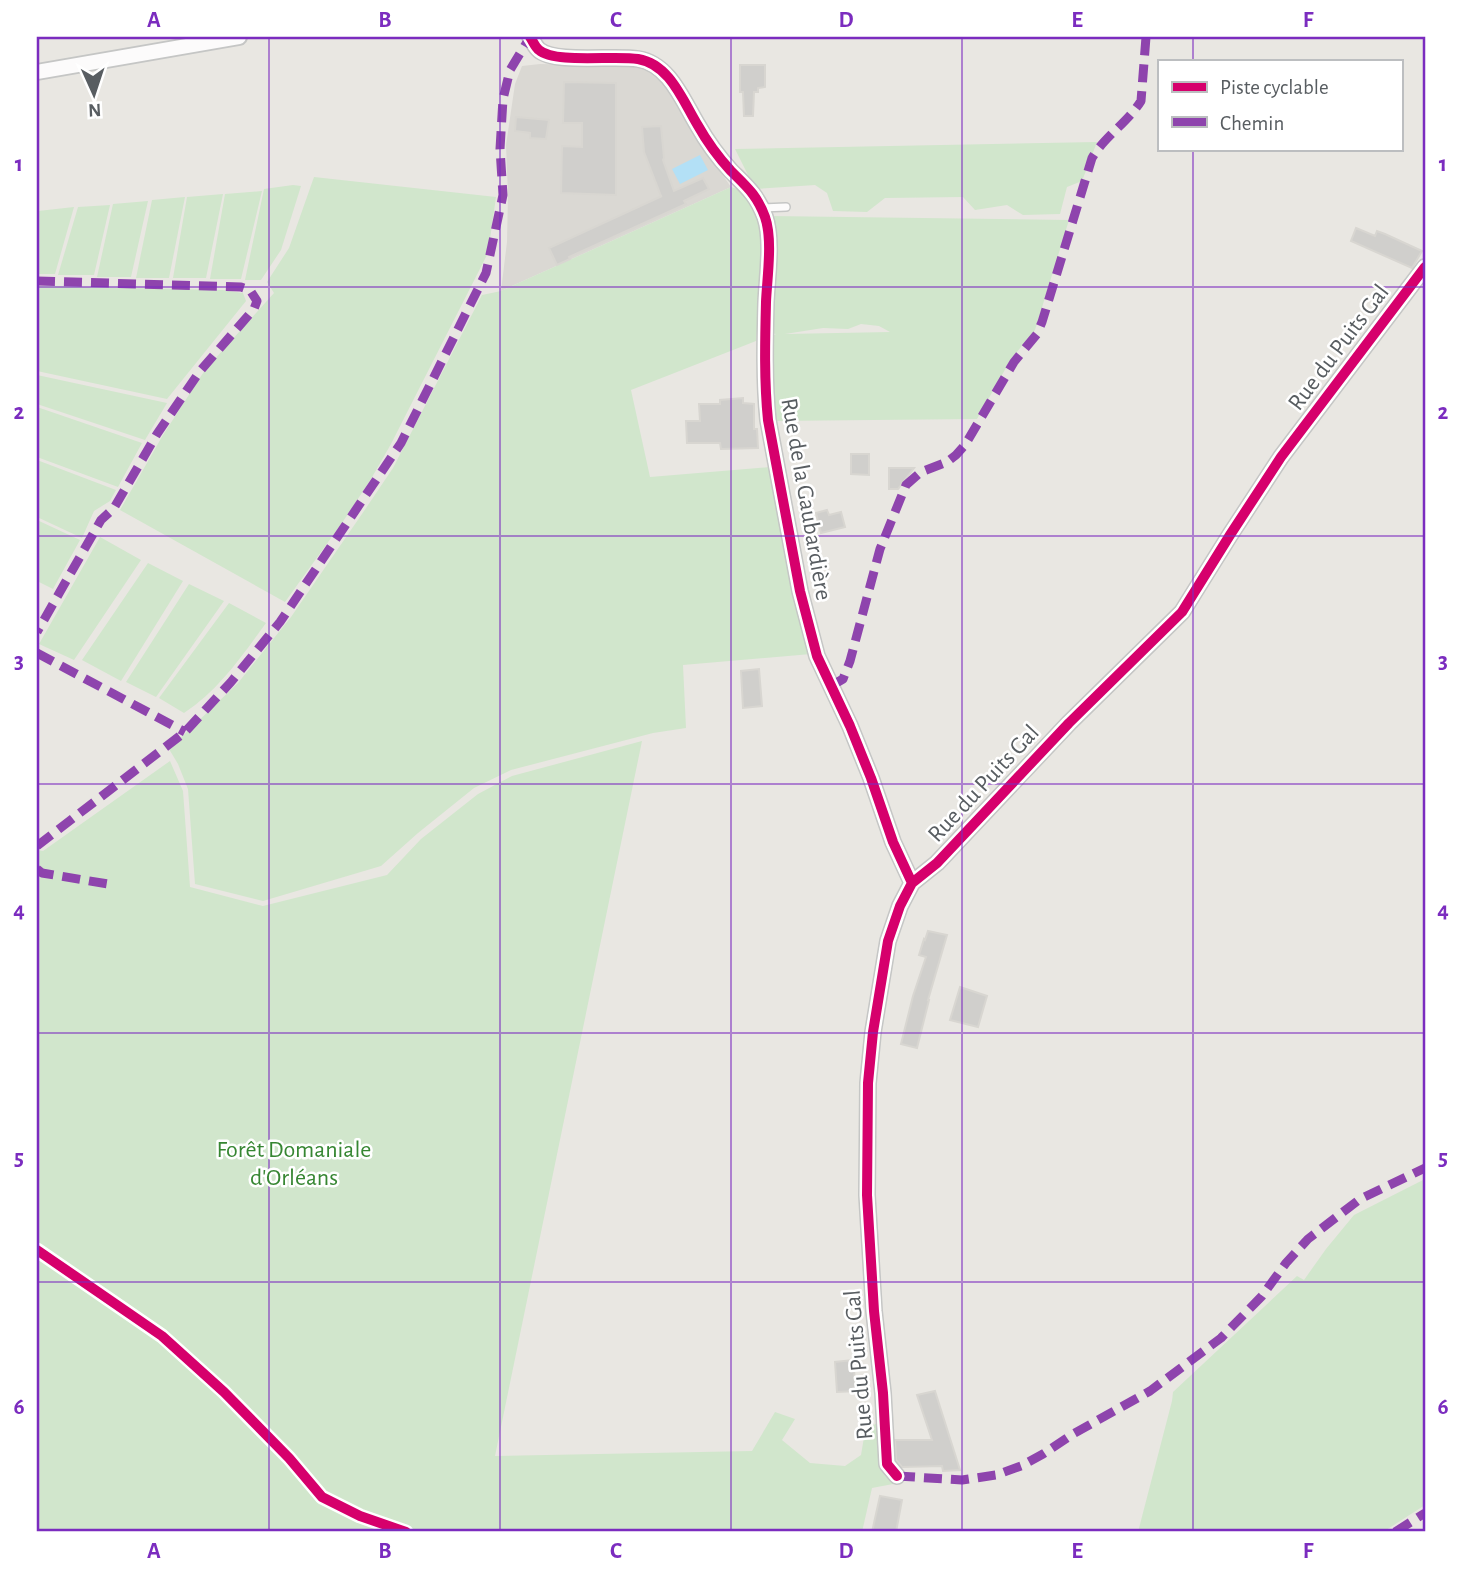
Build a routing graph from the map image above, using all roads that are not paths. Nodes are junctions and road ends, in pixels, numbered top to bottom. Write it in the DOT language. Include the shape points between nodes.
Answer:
graph roads {
  1 [pos="239,37"];
  2 [pos="530,37"];
  3 [pos="37,72"];
  4 [pos="786,207"];
  5 [pos="761,208"];
  6 [pos="1425,267"];
  7 [pos="912,883"];
  8 [pos="897,1476"];
  1 -- 3 [label="street"];
  2 -- 5 [label="street, Rue de la Gaubardière" via="540,52 555,57 639,59 664,71 702,133"];
  4 -- 5 [label="lane"];
  5 -- 7 [label="street, Rue de la Gaubardière" via="767,220 769,261 768,420 800,591 817,656"];
  6 -- 7 [label="street, Rue du Puits Gal" via="1281,457 1182,612 937,863"];
  7 -- 8 [label="street, Rue du Puits Gal" via="888,942 868,1083 867,1195 874,1311 887,1464"];
}
